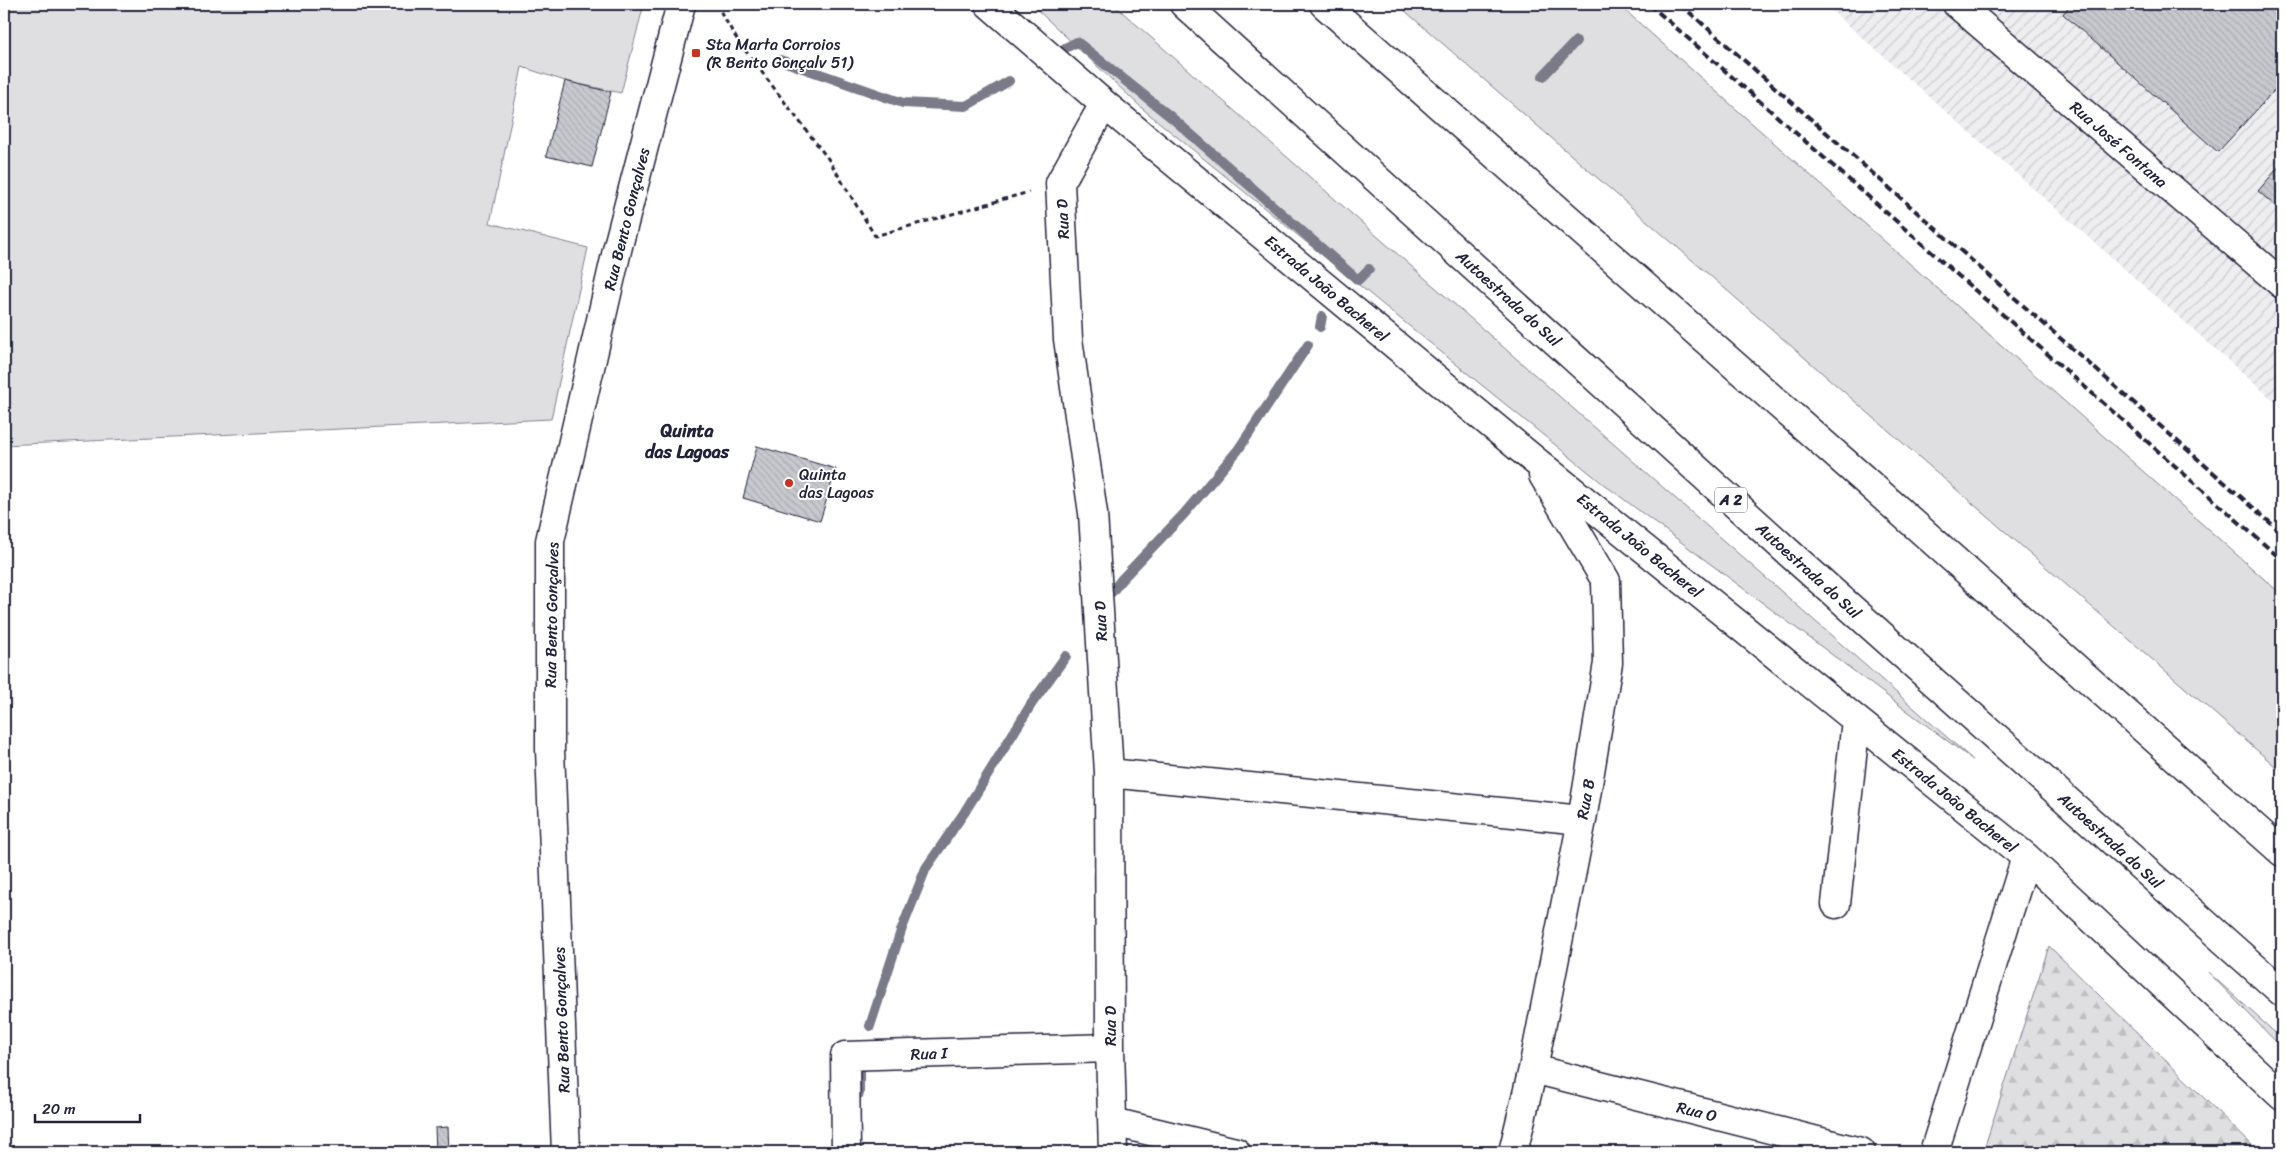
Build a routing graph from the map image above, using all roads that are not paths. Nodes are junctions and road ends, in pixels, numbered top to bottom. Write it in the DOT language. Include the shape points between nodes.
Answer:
graph roads {
  1 [pos="680,4"];
  2 [pos="990,4"];
  3 [pos="1184,4"];
  4 [pos="1324,4"];
  5 [pos="1957,4"];
  6 [pos="1104,104"];
  7 [pos="2282,284"];
  8 [pos="1533,459"];
  9 [pos="1856,720"];
  10 [pos="1109,773"];
  11 [pos="1582,820"];
  12 [pos="2282,852"];
  13 [pos="2026,857"];
  14 [pos="1836,904"];
  15 [pos="2282,992"];
  16 [pos="1110,1048"];
  17 [pos="1533,1069"];
  18 [pos="2282,1096"];
  19 [pos="1113,1122"];
  20 [pos="566,1152"];
  21 [pos="846,1152"];
  22 [pos="1113,1152"];
  23 [pos="1236,1152"];
  24 [pos="1513,1152"];
  25 [pos="1861,1152"];
  26 [pos="1934,1152"];
  1 -- 20 [label="main road, Rua Bento Gonçalves" via="618,246 550,541 550,750"];
  2 -- 6 [label="main road, Estrada João Bacherel"];
  3 -- 15 [label="main road, Autoestrada do Sul / A 2" via="1788,552"];
  4 -- 12 [label="main road"];
  5 -- 7 [label="main road, Rua José Fontana"];
  6 -- 8 [label="main road, Estrada João Bacherel"];
  6 -- 10 [label="main road, Rua D" via="1060,182 1068,339 1093,513"];
  8 -- 9 [label="main road, Estrada João Bacherel"];
  8 -- 11 [label="main road, Rua B" via="1606,581 1608,663"];
  9 -- 13 [label="main road, Estrada João Bacherel"];
  9 -- 14 [label="main road"];
  10 -- 11 [label="main road"];
  10 -- 16 [label="main road, Rua D"];
  11 -- 17 [label="main road, Rua B"];
  13 -- 18 [label="main road, Estrada João Bacherel"];
  13 -- 26 [label="main road"];
  16 -- 19 [label="main road, Rua D"];
  16 -- 21 [label="main road, Rua I" via="845,1056"];
  17 -- 24 [label="main road, Rua B"];
  17 -- 25 [label="main road, Rua O"];
  19 -- 22 [label="main road, Rua D"];
  19 -- 23 [label="main road"];
}
